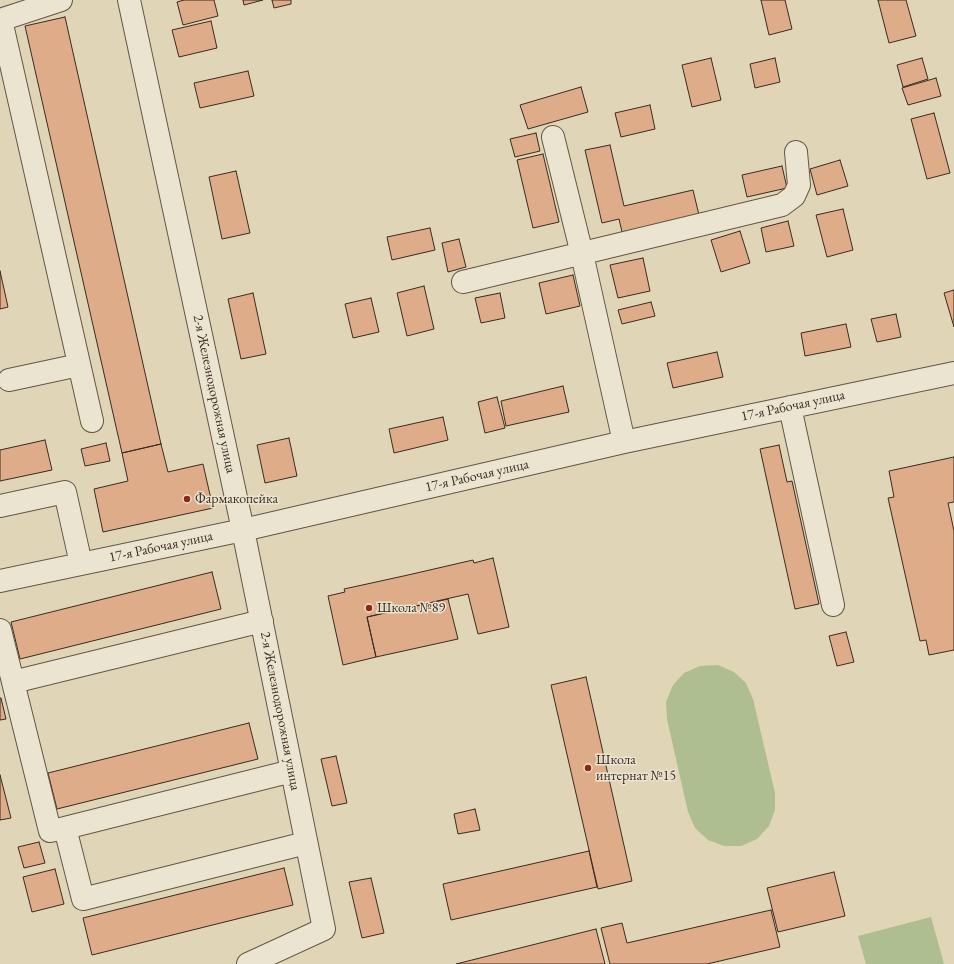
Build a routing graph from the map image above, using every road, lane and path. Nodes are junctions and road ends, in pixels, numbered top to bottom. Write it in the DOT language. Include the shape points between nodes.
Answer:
graph roads {
  1 [pos="61,0"];
  2 [pos="129,0"];
  3 [pos="0,20"];
  4 [pos="553,137"];
  5 [pos="796,152"];
  6 [pos="582,254"];
  7 [pos="463,282"];
  8 [pos="79,365"];
  9 [pos="954,372"];
  10 [pos="10,380"];
  11 [pos="790,407"];
  12 [pos="92,420"];
  13 [pos="624,442"];
  14 [pos="0,506"];
  15 [pos="243,530"];
  16 [pos="81,564"];
  17 [pos="0,581"];
  18 [pos="833,605"];
  19 [pos="262,621"];
  20 [pos="0,630"];
  21 [pos="13,682"];
  22 [pos="292,771"];
  23 [pos="65,828"];
  24 [pos="306,843"];
  25 [pos="248,964"];
  1 -- 3 [label="street"];
  2 -- 15 [label="street, 2-я Железнодорожная улица"];
  3 -- 8 [label="street"];
  4 -- 6 [label="street"];
  5 -- 6 [label="street" via="799,186 794,196 782,205"];
  6 -- 7 [label="street"];
  6 -- 13 [label="street"];
  8 -- 10 [label="street"];
  8 -- 12 [label="street"];
  9 -- 11 [label="street, 17-я Рабочая улица"];
  11 -- 13 [label="street, 17-я Рабочая улица"];
  11 -- 18 [label="street"];
  13 -- 15 [label="street, 17-я Рабочая улица"];
  14 -- 16 [label="street" via="65,492"];
  15 -- 16 [label="street, 17-я Рабочая улица"];
  15 -- 19 [label="street, 2-я Железнодорожная улица"];
  16 -- 17 [label="street, 17-я Рабочая улица"];
  19 -- 21 [label="street"];
  19 -- 22 [label="street, 2-я Железнодорожная улица"];
  20 -- 21 [label="street"];
  21 -- 23 [label="street" via="50,831"];
  22 -- 23 [label="street"];
  22 -- 24 [label="street, 2-я Железнодорожная улица"];
  23 -- 24 [label="street" via="83,899"];
  24 -- 25 [label="street, 2-я Железнодорожная улица" via="324,930"];
}
